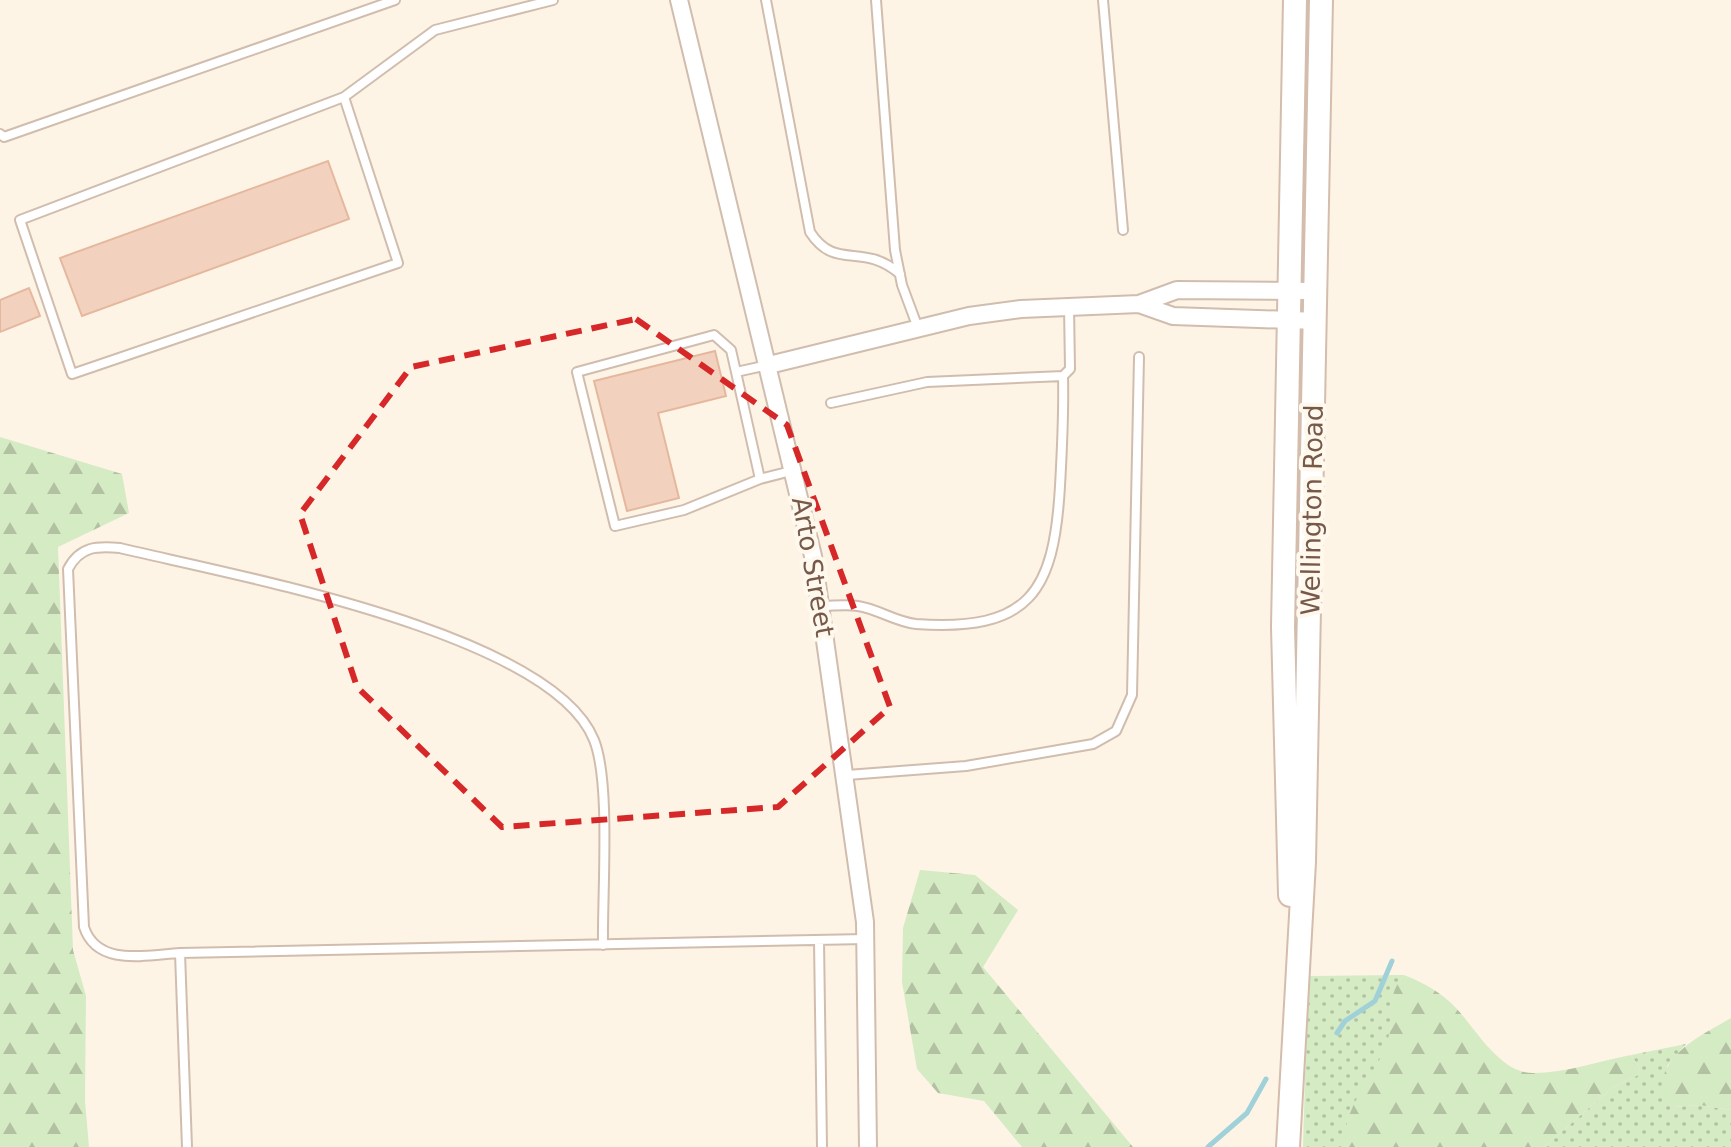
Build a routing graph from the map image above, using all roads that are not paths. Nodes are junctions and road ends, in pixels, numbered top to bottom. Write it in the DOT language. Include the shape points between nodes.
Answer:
graph roads {
  1 [pos="395,0"];
  2 [pos="553,0"];
  3 [pos="679,0"];
  4 [pos="766,0"];
  5 [pos="876,0"];
  6 [pos="1103,0"];
  7 [pos="1295,0"];
  8 [pos="1321,0"];
  9 [pos="344,97"];
  10 [pos="0,134"];
  11 [pos="1123,230"];
  12 [pos="900,274"];
  13 [pos="1289,290"];
  14 [pos="1317,291"];
  15 [pos="1139,304"];
  16 [pos="1069,305"];
  17 [pos="1288,320"];
  18 [pos="1317,321"];
  19 [pos="918,328"];
  20 [pos="1139,357"];
  21 [pos="769,365"];
  22 [pos="736,372"];
  23 [pos="1063,376"];
  24 [pos="831,403"];
  25 [pos="795,470"];
  26 [pos="760,479"];
  27 [pos="821,606"];
  28 [pos="847,775"];
  29 [pos="866,939"];
  30 [pos="819,941"];
  31 [pos="603,945"];
  32 [pos="180,953"];
  33 [pos="1293,1019"];
  34 [pos="187,1147"];
  35 [pos="822,1147"];
  36 [pos="868,1147"];
  37 [pos="1288,1147"];
  1 -- 10 [label="lane" via="4,137"];
  2 -- 9 [label="lane" via="435,30"];
  3 -- 21 [label="street, Arto Street"];
  4 -- 12 [label="lane" via="810,232 832,254 883,259"];
  5 -- 12 [label="lane"];
  6 -- 11 [label="lane"];
  7 -- 13 [label="main road, Wellington Road"];
  8 -- 14 [label="main road, Wellington Road"];
  9 -- 9 [label="lane" via="20,220 72,374 398,263"];
  12 -- 19 [label="lane"];
  13 -- 14 [label="street"];
  13 -- 15 [label="street" via="1177,290"];
  13 -- 17 [label="main road, Wellington Road"];
  14 -- 18 [label="main road, Wellington Road"];
  15 -- 16 [label="street"];
  15 -- 17 [label="street" via="1173,316"];
  16 -- 19 [label="street" via="969,316"];
  16 -- 23 [label="lane" via="1070,369"];
  17 -- 18 [label="street"];
  17 -- 33 [label="main road, Wellington Road" via="1283,627"];
  18 -- 33 [label="main road, Wellington Road" via="1304,862"];
  19 -- 21 [label="street"];
  20 -- 28 [label="lane" via="1132,695 1116,731 1093,744 966,766"];
  21 -- 22 [label="lane"];
  21 -- 25 [label="street, Arto Street"];
  22 -- 26 [label="lane"];
  22 -- 26 [label="lane" via="731,350 714,335 577,372 615,526 684,510"];
  23 -- 24 [label="lane" via="927,382"];
  23 -- 27 [label="lane" via="1058,521 1047,574 1021,606 995,620 913,624 857,606"];
  25 -- 26 [label="lane"];
  25 -- 27 [label="street, Arto Street"];
  27 -- 28 [label="street, Arto Street"];
  28 -- 29 [label="street, Arto Street"];
  29 -- 30 [label="lane"];
  29 -- 36 [label="street, Arto Street"];
  30 -- 31 [label="lane"];
  30 -- 35 [label="lane"];
  31 -- 32 [label="lane"];
  31 -- 32 [label="lane" via="601,762 587,725 555,693 468,644 365,608 120,548 86,549 68,569 84,927 94,946 111,954"];
  32 -- 34 [label="lane"];
  33 -- 37 [label="main road, Wellington Road"];
}
